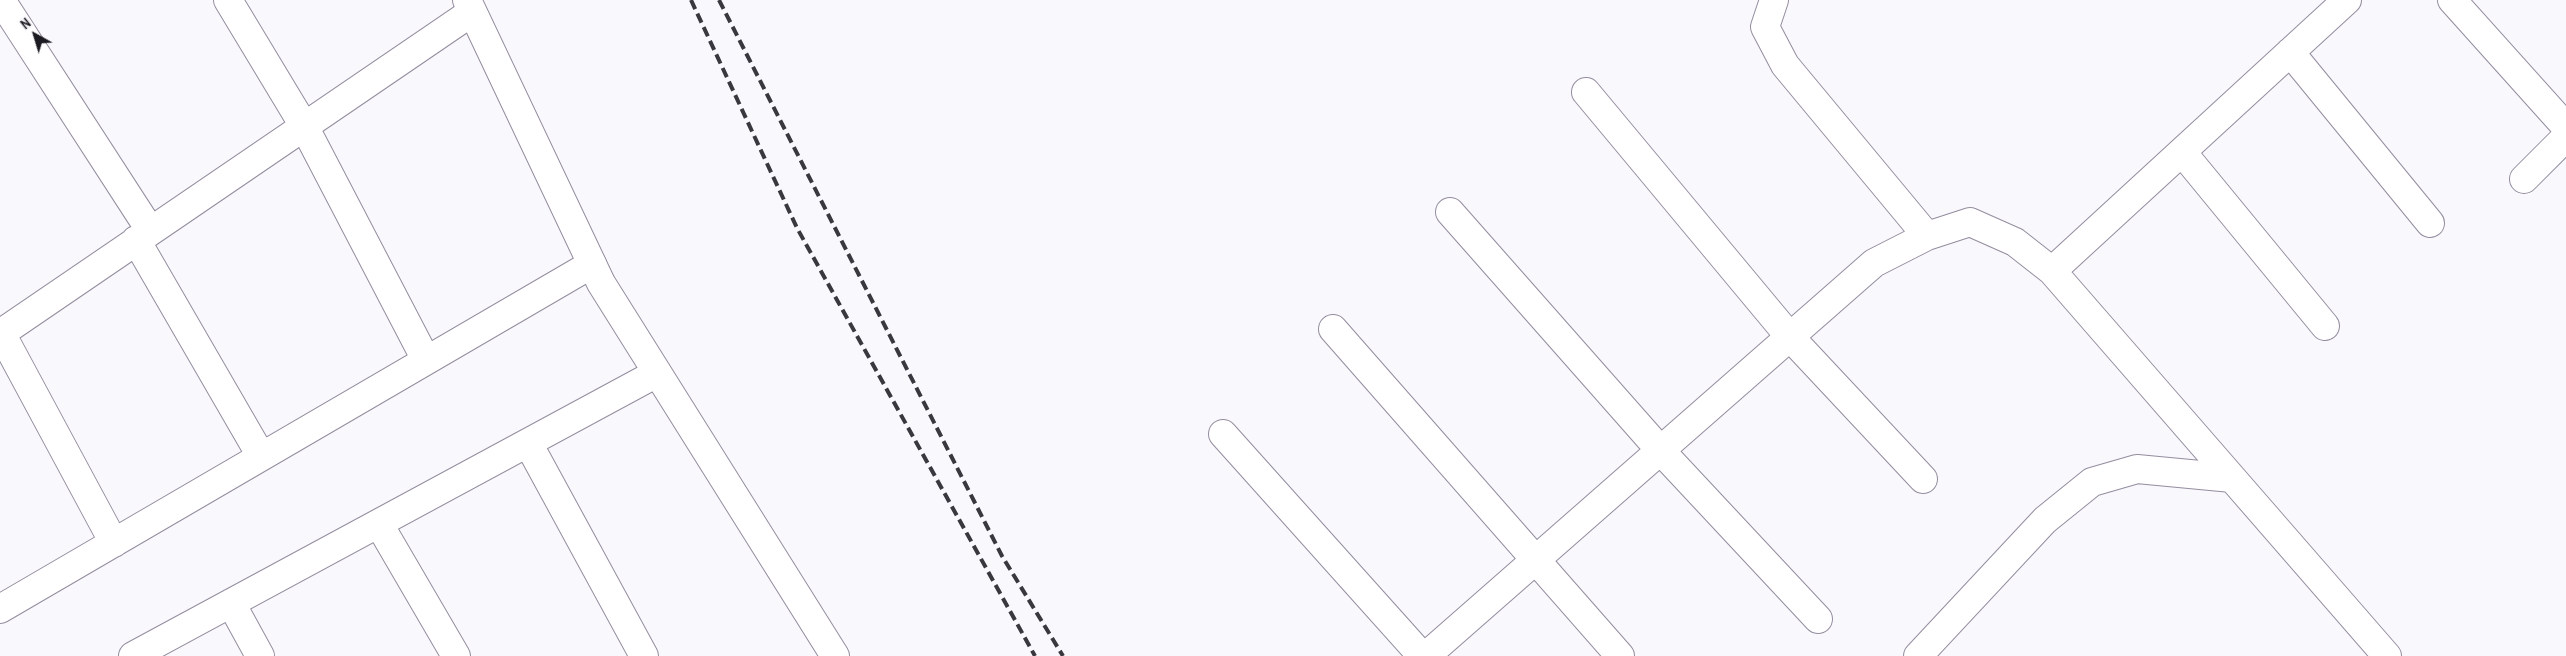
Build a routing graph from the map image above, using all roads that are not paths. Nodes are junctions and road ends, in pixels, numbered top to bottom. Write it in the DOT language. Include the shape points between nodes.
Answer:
graph roads {
  1 [pos="1,0"];
  2 [pos="228,0"];
  3 [pos="1774,0"];
  4 [pos="2347,0"];
  5 [pos="2452,0"];
  6 [pos="470,6"];
  7 [pos="2290,52"];
  8 [pos="1586,92"];
  9 [pos="304,126"];
  10 [pos="2566,127"];
  11 [pos="2566,137"];
  12 [pos="2182,152"];
  13 [pos="2524,179"];
  14 [pos="1450,212"];
  15 [pos="2430,223"];
  16 [pos="143,235"];
  17 [pos="1927,236"];
  18 [pos="592,264"];
  19 [pos="2052,271"];
  20 [pos="2325,326"];
  21 [pos="1333,329"];
  22 [pos="0,334"];
  23 [pos="1790,337"];
  24 [pos="426,360"];
  25 [pos="657,373"];
  26 [pos="1223,434"];
  27 [pos="528,443"];
  28 [pos="1661,451"];
  29 [pos="262,456"];
  30 [pos="2232,478"];
  31 [pos="1923,479"];
  32 [pos="379,524"];
  33 [pos="114,543"];
  34 [pos="1535,560"];
  35 [pos="231,603"];
  36 [pos="0,610"];
  37 [pos="1818,620"];
  38 [pos="133,656"];
  39 [pos="260,656"];
  40 [pos="456,656"];
  41 [pos="644,656"];
  42 [pos="835,656"];
  43 [pos="1422,656"];
  44 [pos="1426,656"];
  45 [pos="1620,656"];
  46 [pos="1918,656"];
  47 [pos="2388,656"];
  1 -- 16 [label="street"];
  2 -- 9 [label="street"];
  3 -- 17 [label="street" via="1765,27 1785,65"];
  4 -- 7 [label="street"];
  5 -- 10 [label="street"];
  6 -- 9 [label="street"];
  6 -- 18 [label="street"];
  7 -- 12 [label="street"];
  7 -- 15 [label="street"];
  8 -- 23 [label="street"];
  9 -- 16 [label="street"];
  9 -- 24 [label="street"];
  11 -- 13 [label="street"];
  12 -- 19 [label="street"];
  12 -- 20 [label="street"];
  14 -- 28 [label="street"];
  16 -- 22 [label="street"];
  16 -- 29 [label="street"];
  17 -- 19 [label="street" via="1970,222 2015,242"];
  17 -- 23 [label="street" via="1874,263"];
  18 -- 24 [label="street"];
  18 -- 25 [label="street"];
  19 -- 30 [label="street"];
  21 -- 34 [label="street"];
  22 -- 33 [label="street"];
  23 -- 28 [label="street"];
  23 -- 31 [label="street"];
  24 -- 29 [label="street"];
  25 -- 27 [label="street"];
  25 -- 42 [label="street"];
  26 -- 43 [label="street"];
  27 -- 32 [label="street"];
  27 -- 41 [label="street"];
  28 -- 34 [label="street"];
  28 -- 37 [label="street"];
  29 -- 33 [label="street"];
  30 -- 46 [label="street" via="2137,469 2092,482 2045,520"];
  30 -- 47 [label="street"];
  32 -- 35 [label="street"];
  32 -- 40 [label="street"];
  33 -- 36 [label="street"];
  34 -- 44 [label="street"];
  34 -- 45 [label="street"];
  35 -- 38 [label="street"];
  35 -- 39 [label="street"];
}
